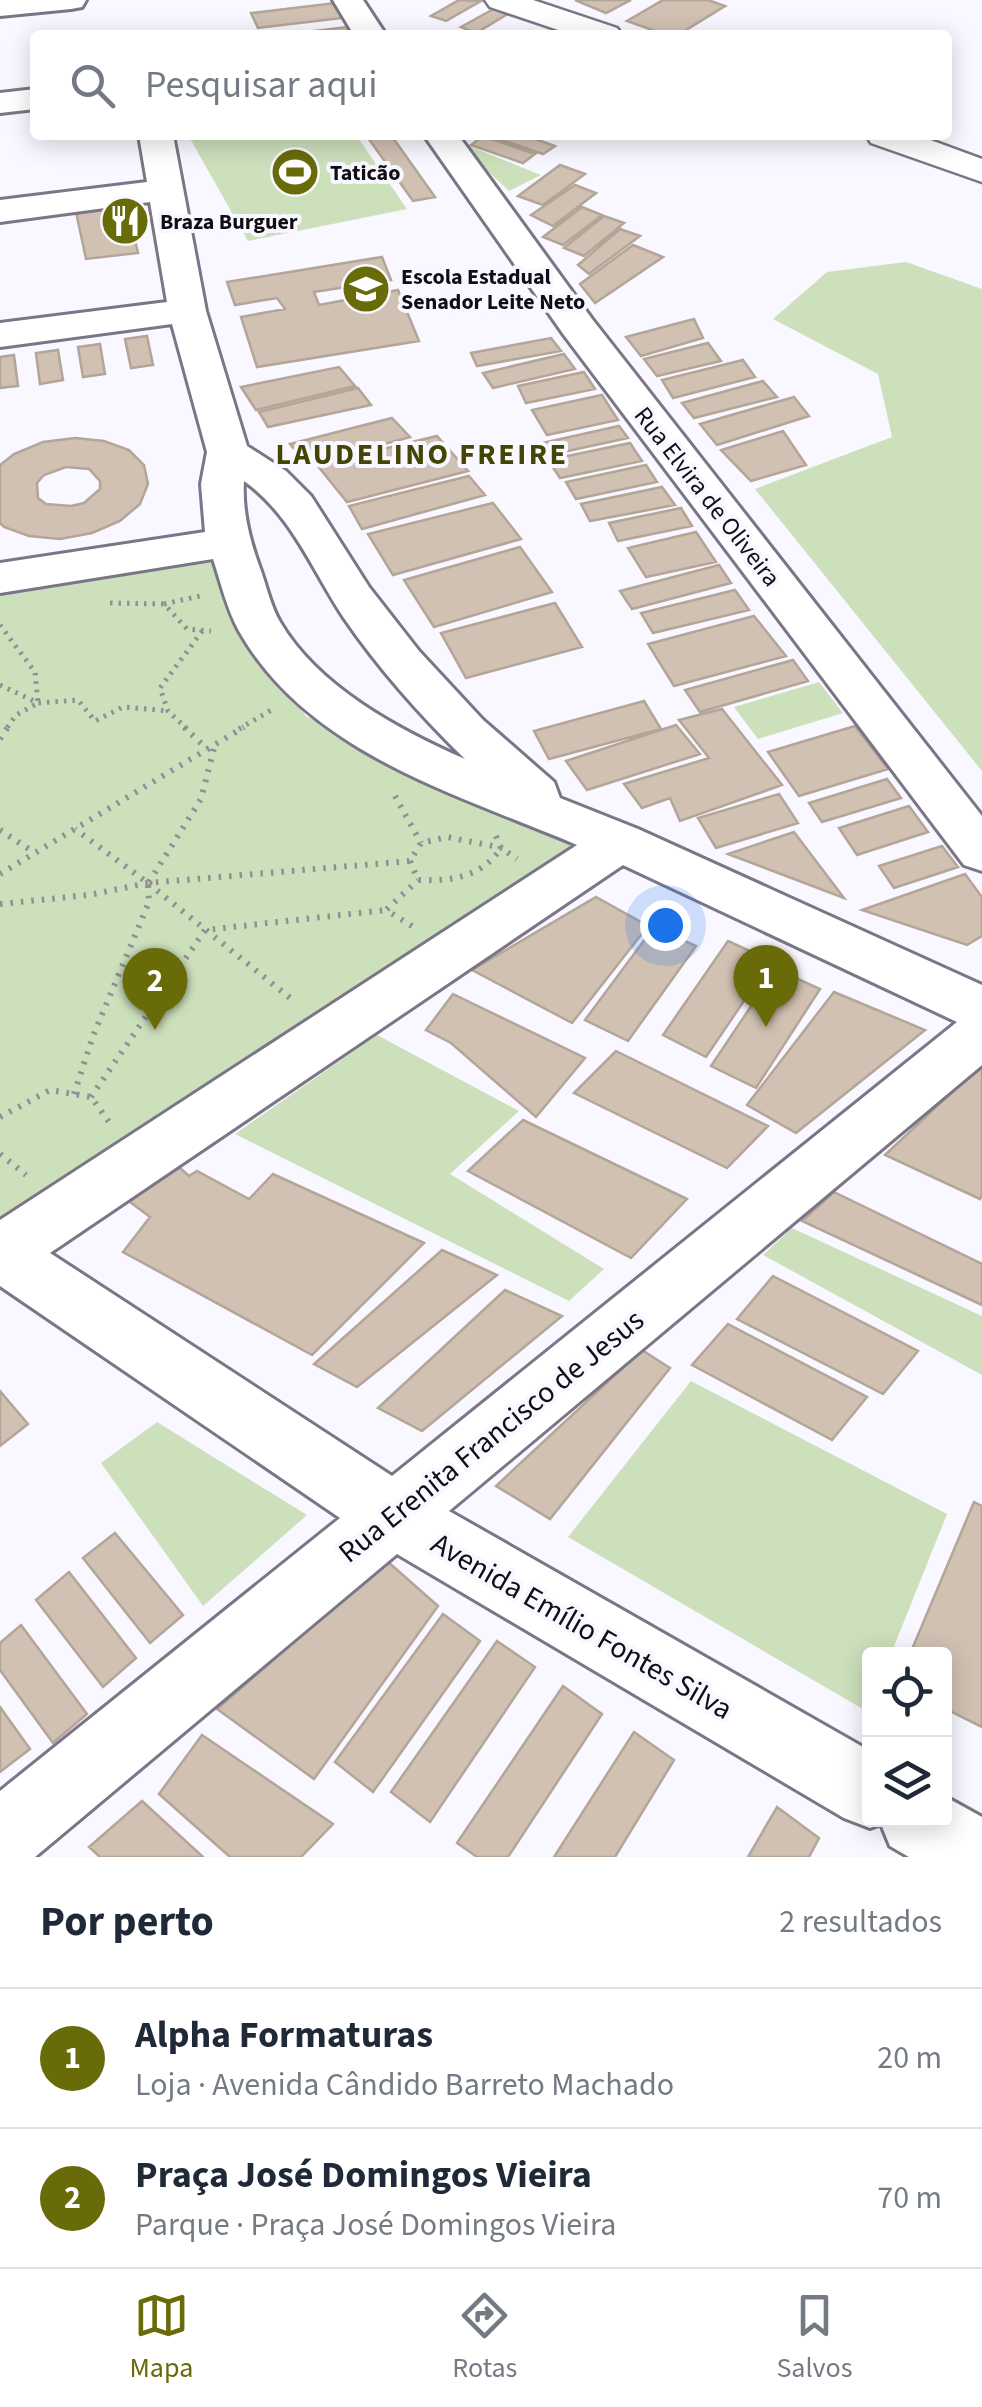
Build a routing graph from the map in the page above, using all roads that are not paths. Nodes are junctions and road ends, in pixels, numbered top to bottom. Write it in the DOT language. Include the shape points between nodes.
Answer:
graph roads {
  1 [pos="71,0"];
  2 [pos="348,0"];
  3 [pos="501,0"];
  4 [pos="0,7"];
  5 [pos="367,30"];
  6 [pos="591,30"];
  7 [pos="30,100"];
  8 [pos="0,103"];
  9 [pos="157,140"];
  10 [pos="448,140"];
  11 [pos="898,140"];
  12 [pos="982,171"];
  13 [pos="165,190"];
  14 [pos="0,211"];
  15 [pos="187,311"];
  16 [pos="0,335"];
  17 [pos="224,472"];
  18 [pos="228,543"];
  19 [pos="0,578"];
  20 [pos="602,835"];
  21 [pos="982,852"];
  22 [pos="982,1009"];
  23 [pos="982,1033"];
  24 [pos="0,1253"];
  25 [pos="394,1516"];
  26 [pos="862,1787"];
  27 [pos="928,1827"];
  28 [pos="0,1838"];
  29 [pos="981,1857"];
  1 -- 4 [label="street"];
  2 -- 5 [label="street"];
  3 -- 6 [label="main road"];
  7 -- 8 [label="street"];
  9 -- 13 [label="street"];
  10 -- 21 [label="street, Rua Elvira de Oliveira" via="578,327"];
  11 -- 12 [label="main road"];
  13 -- 14 [label="street"];
  13 -- 15 [label="street"];
  15 -- 16 [label="street"];
  15 -- 17 [label="street"];
  17 -- 18 [label="street"];
  17 -- 20 [label="street" via="271,482 299,509 363,611 452,719 508,771"];
  18 -- 19 [label="street"];
  18 -- 20 [label="street" via="261,630 309,686 341,711 436,770"];
  20 -- 22 [label="street"];
  20 -- 24 [label="street"];
  23 -- 25 [label="street, Rua Erenita Francisco de Jesus"];
  24 -- 25 [label="street, Avenida Emílio Fontes Silva"];
  25 -- 26 [label="street, Avenida Emílio Fontes Silva"];
  25 -- 28 [label="street, Rua Erenita Francisco de Jesus"];
  27 -- 29 [label="street"];
}
